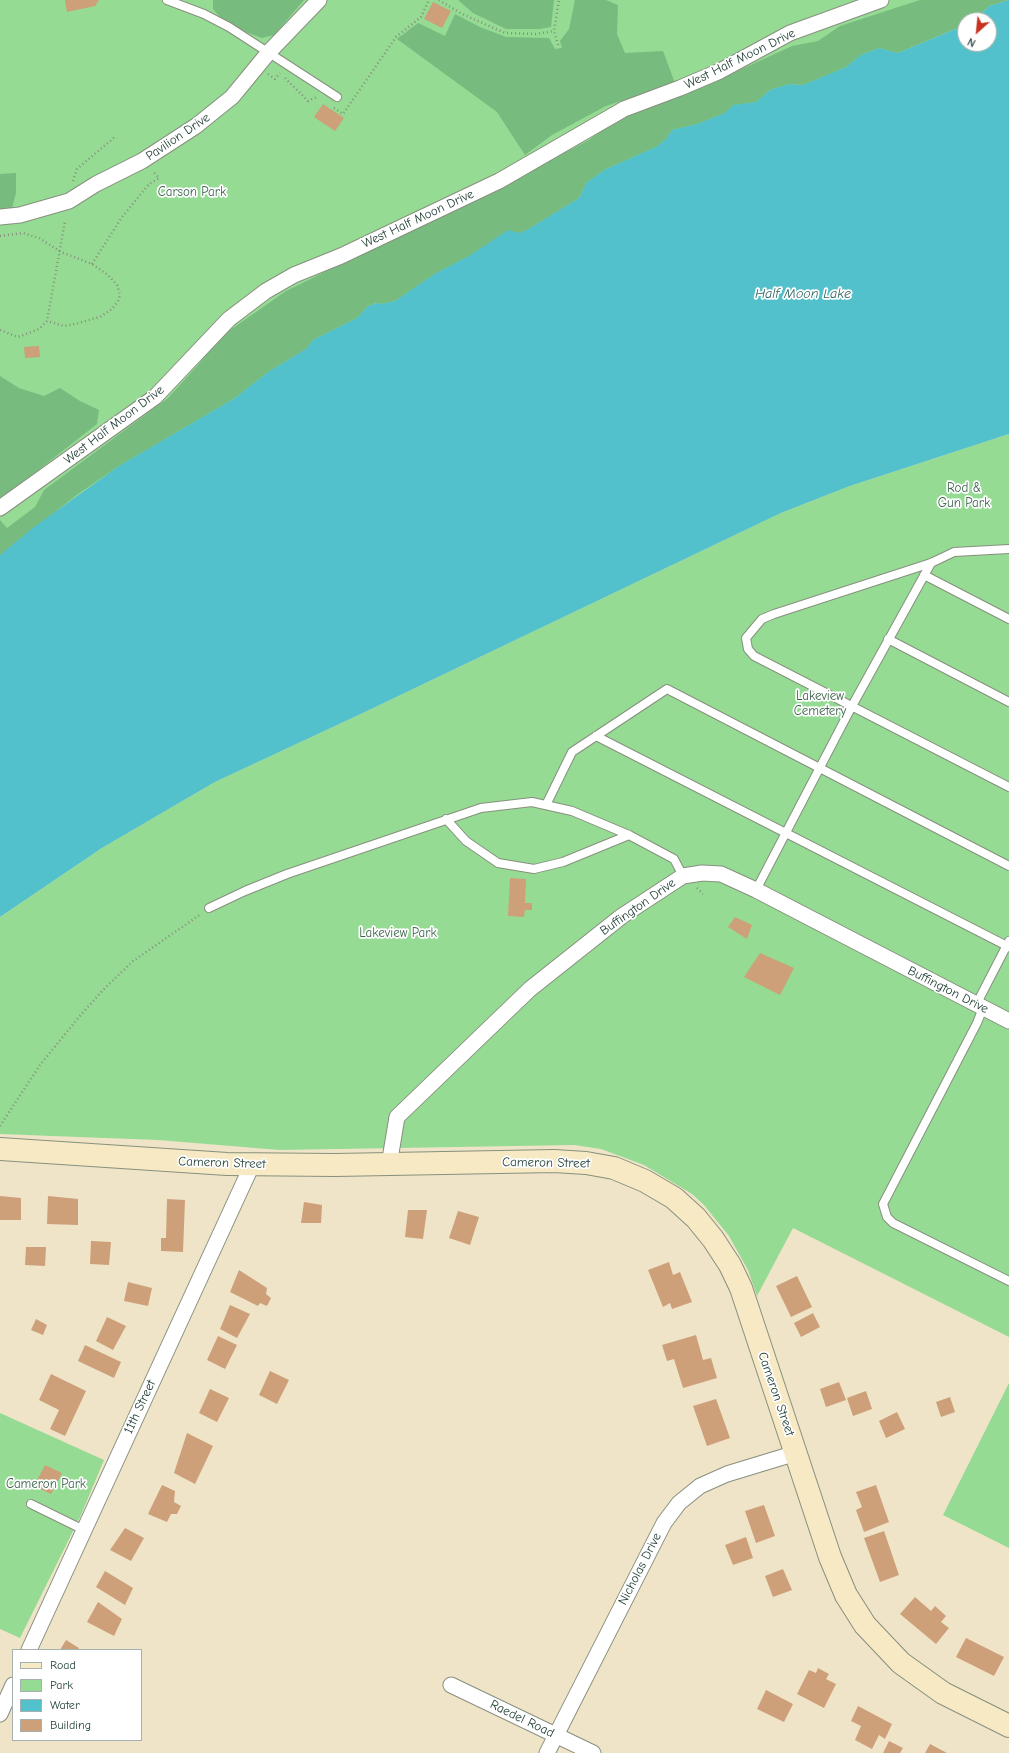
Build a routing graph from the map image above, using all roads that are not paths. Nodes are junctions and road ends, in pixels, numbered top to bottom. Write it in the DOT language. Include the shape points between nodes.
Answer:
graph roads {
  1 [pos="167,0"];
  2 [pos="319,0"];
  3 [pos="881,0"];
  4 [pos="269,52"];
  5 [pos="337,97"];
  6 [pos="0,217"];
  7 [pos="0,508"];
  8 [pos="1009,549"];
  9 [pos="931,563"];
  10 [pos="924,575"];
  11 [pos="1009,619"];
  12 [pos="888,639"];
  13 [pos="1009,702"];
  14 [pos="852,706"];
  15 [pos="596,736"];
  16 [pos="819,769"];
  17 [pos="1009,787"];
  18 [pos="546,805"];
  19 [pos="446,819"];
  20 [pos="786,833"];
  21 [pos="629,835"];
  22 [pos="1009,866"];
  23 [pos="683,876"];
  24 [pos="756,890"];
  25 [pos="209,908"];
  26 [pos="1008,945"];
  27 [pos="980,1006"];
  28 [pos="1009,1021"];
  29 [pos="0,1149"];
  30 [pos="252,1165"];
  31 [pos="389,1165"];
  32 [pos="1009,1281"];
  33 [pos="796,1453"];
  34 [pos="31,1504"];
  35 [pos="84,1530"];
  36 [pos="29,1649"];
  37 [pos="451,1685"];
  38 [pos="12,1687"];
  39 [pos="0,1714"];
  40 [pos="1009,1726"];
  41 [pos="556,1735"];
  42 [pos="547,1753"];
  43 [pos="593,1753"];
  1 -- 4 [label="lane" via="204,14"];
  2 -- 4 [label="street, Pavilion Drive"];
  3 -- 7 [label="street, West Half Moon Drive" via="790,33 720,71 624,109 499,181 341,256 294,275 266,291 229,319 155,397"];
  4 -- 5 [label="lane"];
  4 -- 6 [label="street, Pavilion Drive" via="232,97 196,126 142,161 69,201 20,215"];
  8 -- 9 [label="lane" via="954,552"];
  9 -- 10 [label="lane"];
  9 -- 14 [label="lane" via="774,614 762,619 746,638 748,649 754,656"];
  10 -- 11 [label="lane"];
  10 -- 12 [label="lane"];
  12 -- 13 [label="lane"];
  12 -- 14 [label="lane"];
  14 -- 16 [label="lane"];
  14 -- 17 [label="lane"];
  15 -- 16 [label="lane" via="667,689"];
  15 -- 18 [label="lane" via="572,752"];
  15 -- 20 [label="lane"];
  16 -- 20 [label="lane"];
  16 -- 22 [label="lane"];
  18 -- 19 [label="lane" via="532,802 481,808"];
  18 -- 21 [label="lane" via="572,811"];
  19 -- 21 [label="lane" via="466,841 498,863 534,869 563,862"];
  19 -- 25 [label="lane" via="287,874"];
  20 -- 24 [label="lane"];
  20 -- 26 [label="lane"];
  21 -- 23 [label="lane" via="674,859"];
  23 -- 24 [label="street, Buffington Drive" via="721,874"];
  23 -- 31 [label="street, Buffington Drive" via="622,916 530,989 397,1117"];
  24 -- 27 [label="street, Buffington Drive"];
  26 -- 27 [label="lane"];
  27 -- 28 [label="street, Buffington Drive"];
  27 -- 32 [label="lane" via="977,1023 883,1204 887,1218 893,1223"];
  29 -- 30 [label="main road, Cameron Street"];
  30 -- 31 [label="main road, Cameron Street"];
  30 -- 35 [label="street, 11th Street"];
  31 -- 33 [label="main road, Cameron Street" via="554,1161 586,1163 614,1168 645,1181 674,1198 696,1218 730,1265 741,1288"];
  33 -- 40 [label="main road, Cameron Street" via="830,1557 846,1595 865,1625 901,1663 943,1693"];
  33 -- 41 [label="street, Nicholas Drive" via="727,1474 700,1486 679,1503 664,1523"];
  34 -- 35 [label="lane"];
  35 -- 36 [label="street, 11th Street"];
  37 -- 41 [label="street, Raedel Road"];
  38 -- 39 [label="street"];
  41 -- 42 [label="street, Nicholas Drive"];
  41 -- 43 [label="street, Raedel Road"];
}
